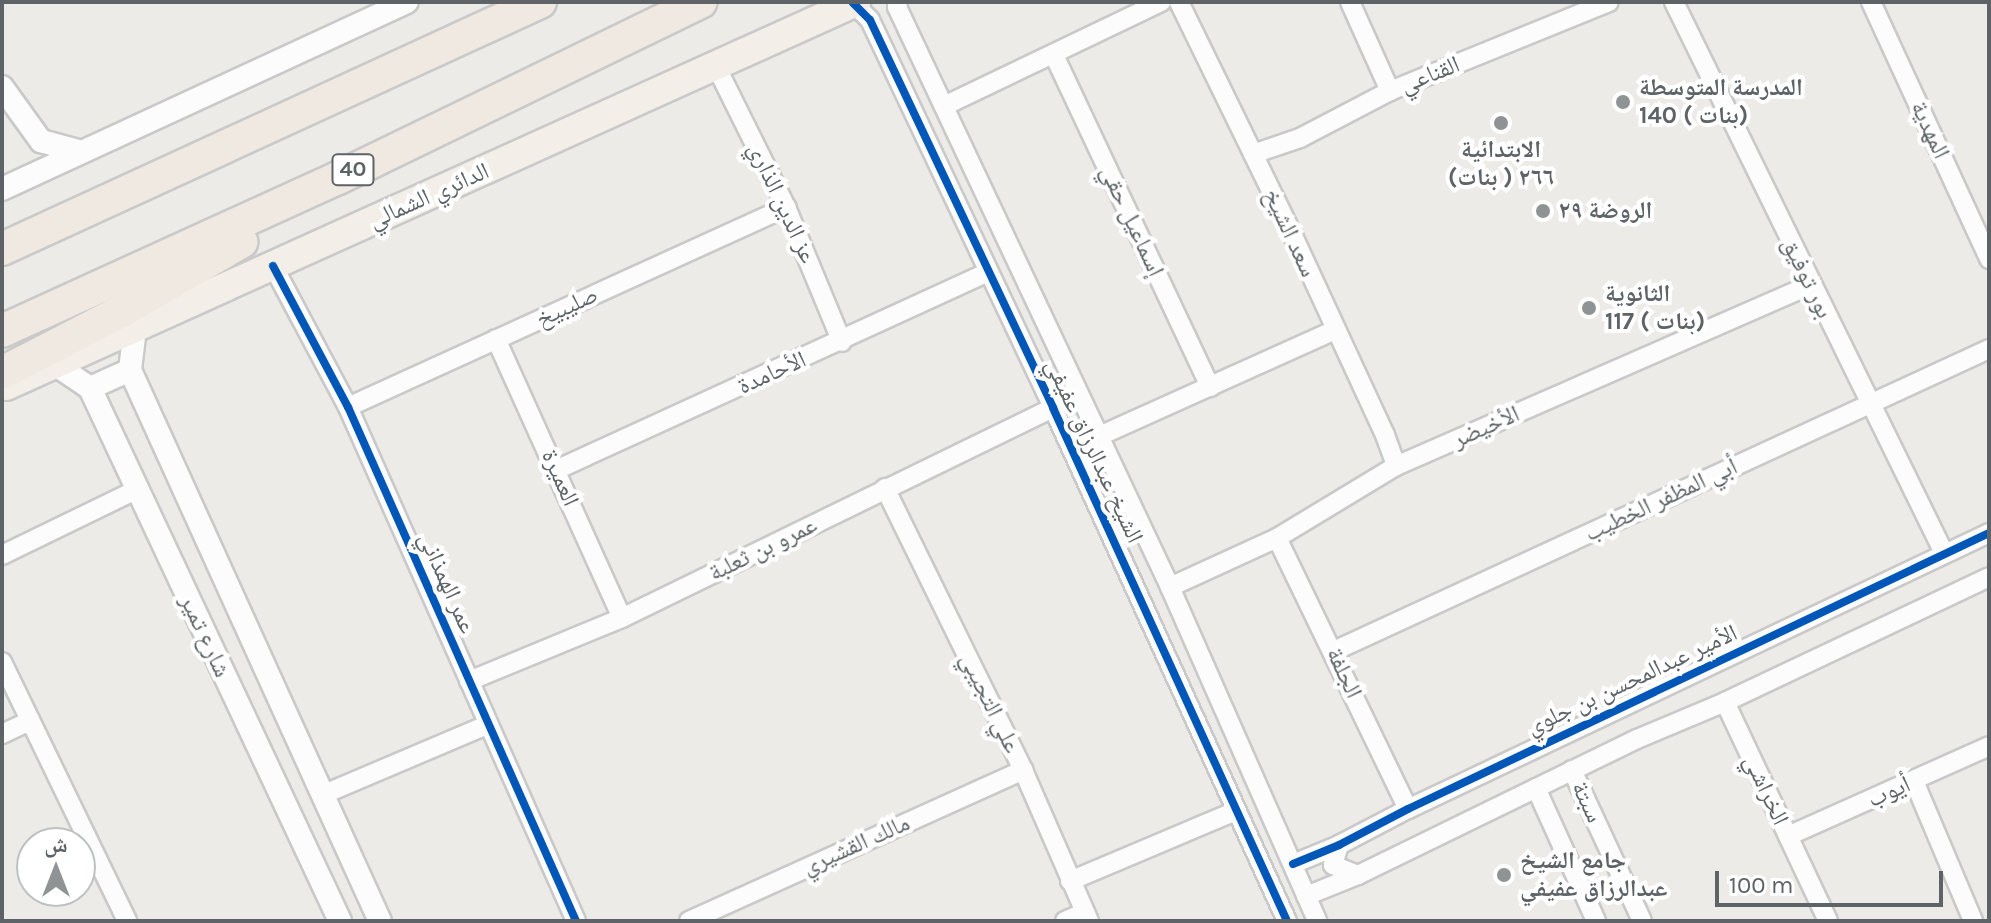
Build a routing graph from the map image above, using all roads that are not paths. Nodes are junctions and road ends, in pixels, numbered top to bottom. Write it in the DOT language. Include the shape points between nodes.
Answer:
graph roads {
  1 [pos="407,2"];
  2 [pos="540,2"];
  3 [pos="701,2"];
  4 [pos="1161,2"];
  5 [pos="1179,2"];
  6 [pos="1350,2"];
  7 [pos="1609,2"];
  8 [pos="1674,2"];
  9 [pos="1871,2"];
  10 [pos="897,4"];
  11 [pos="860,8"];
  12 [pos="1054,55"];
  13 [pos="716,66"];
  14 [pos="2,87"];
  15 [pos="1390,91"];
  16 [pos="944,106"];
  17 [pos="82,152"];
  18 [pos="1253,154"];
  19 [pos="338,178"];
  20 [pos="2,189"];
  21 [pos="786,207"];
  22 [pos="2,249"];
  23 [pos="1989,259"];
  24 [pos="273,266"];
  25 [pos="987,273"];
  26 [pos="1810,285"];
  27 [pos="135,329"];
  28 [pos="1335,330"];
  29 [pos="2,331"];
  30 [pos="496,339"];
  31 [pos="842,342"];
  32 [pos="1989,349"];
  33 [pos="56,365"];
  34 [pos="130,370"];
  35 [pos="2,373"];
  36 [pos="1210,387"];
  37 [pos="2,388"];
  38 [pos="90,388"];
  39 [pos="1869,405"];
  40 [pos="348,407"];
  41 [pos="1053,408"];
  42 [pos="1097,437"];
  43 [pos="1396,466"];
  44 [pos="556,470"];
  45 [pos="885,488"];
  46 [pos="136,490"];
  47 [pos="1989,533"];
  48 [pos="1277,538"];
  49 [pos="1944,553"];
  50 [pos="2,555"];
  51 [pos="1989,577"];
  52 [pos="1170,587"];
  53 [pos="622,618"];
  54 [pos="1334,651"];
  55 [pos="2,662"];
  56 [pos="469,681"];
  57 [pos="1644,698"];
  58 [pos="1725,702"];
  59 [pos="1622,708"];
  60 [pos="30,721"];
  61 [pos="489,724"];
  62 [pos="1659,730"];
  63 [pos="2,734"];
  64 [pos="1637,739"];
  65 [pos="1989,746"];
  66 [pos="1023,770"];
  67 [pos="1572,770"];
  68 [pos="1914,781"];
  69 [pos="1536,788"];
  70 [pos="322,795"];
  71 [pos="1408,809"];
  72 [pos="1236,811"];
  73 [pos="1788,836"];
  74 [pos="1339,845"];
  75 [pos="1293,864"];
  76 [pos="1358,875"];
  77 [pos="1070,881"];
  78 [pos="1306,896"];
  79 [pos="1087,917"];
  80 [pos="1989,917"];
  81 [pos="127,921"];
  82 [pos="340,921"];
  83 [pos="380,921"];
  84 [pos="576,921"];
  85 [pos="689,921"];
  86 [pos="1065,921"];
  87 [pos="1287,921"];
  88 [pos="1317,921"];
  89 [pos="1596,921"];
  90 [pos="1642,921"];
  91 [pos="1828,921"];
  92 [pos="1973,921"];
  93 [pos="1981,921"];
  1 -- 17 [label="street"];
  2 -- 22 [label="highway"];
  3 -- 19 [label="highway, 40"];
  4 -- 12 [label="street"];
  5 -- 18 [label="street, سعد الشيخ"];
  6 -- 15 [label="street"];
  7 -- 15 [label="street, القناعي"];
  8 -- 26 [label="street, بور توفيق"];
  9 -- 23 [label="street, المهدية"];
  10 -- 11 [label="street, الشيخ عبدالرزاق عفيفي"];
  10 -- 16 [label="street, الشيخ عبدالرزاق عفيفي"];
  11 -- 13 [label="main road, الدائري الشمالي"];
  11 -- 25 [label="street, الشيخ عبدالرزاق عفيفي"];
  12 -- 16 [label="street"];
  12 -- 36 [label="street, إسماعيل حقي"];
  13 -- 21 [label="street, عز الدين الذاري"];
  13 -- 24 [label="main road, الدائري الشمالي"];
  14 -- 17 [label="street" via="41,141"];
  15 -- 18 [label="street, القناعي" via="1300,138"];
  16 -- 42 [label="street, الشيخ عبدالرزاق عفيفي"];
  17 -- 20 [label="street"];
  18 -- 28 [label="street, سعد الشيخ"];
  19 -- 29 [label="highway, 40"];
  19 -- 35 [label="highway" via="272,224"];
  21 -- 30 [label="street, صليبيخ"];
  21 -- 31 [label="street, عز الدين الذاري"];
  24 -- 27 [label="main road, الدائري الشمالي"];
  24 -- 40 [label="street, عمر الهمذاني"];
  25 -- 31 [label="street, الأحامدة"];
  25 -- 41 [label="street, الشيخ عبدالرزاق عفيفي"];
  26 -- 39 [label="street, بور توفيق"];
  26 -- 43 [label="street, الأخيضر"];
  27 -- 33 [label="main road, الدائري الشمالي"];
  27 -- 34 [label="street"];
  28 -- 36 [label="street"];
  28 -- 43 [label="street, سعد الشيخ"];
  30 -- 40 [label="street, صليبيخ"];
  30 -- 44 [label="street, العميرة"];
  31 -- 44 [label="street, الأحامدة"];
  32 -- 39 [label="street, أبي المظفر الخطيب"];
  33 -- 37 [label="main road, الدائري الشمالي"];
  33 -- 38 [label="street"];
  34 -- 38 [label="street"];
  34 -- 70 [label="street"];
  36 -- 42 [label="street"];
  38 -- 46 [label="street, شارع تمير"];
  39 -- 49 [label="street, بور توفيق"];
  39 -- 54 [label="street, أبي المظفر الخطيب"];
  40 -- 56 [label="street, عمر الهمذاني"];
  41 -- 45 [label="street, عمرو بن ثعلبة"];
  41 -- 72 [label="street, الشيخ عبدالرزاق عفيفي"];
  42 -- 52 [label="street, الشيخ عبدالرزاق عفيفي"];
  43 -- 48 [label="street, الأخيضر"];
  44 -- 53 [label="street, العميرة"];
  45 -- 53 [label="street, عمرو بن ثعلبة"];
  45 -- 66 [label="street, علي التجيبي"];
  46 -- 50 [label="street"];
  46 -- 82 [label="street, شارع تمير"];
  47 -- 49 [label="street, الأمير عبدالمحسن بن جلوي"];
  48 -- 52 [label="street, الأخيضر"];
  48 -- 54 [label="street, الجلفة"];
  49 -- 57 [label="street, الأمير عبدالمحسن بن جلوي"];
  51 -- 58 [label="street"];
  52 -- 75 [label="street, الشيخ عبدالرزاق عفيفي"];
  53 -- 56 [label="street, عمرو بن ثعلبة"];
  54 -- 71 [label="street, الجلفة"];
  55 -- 60 [label="street"];
  56 -- 61 [label="street, عمر الهمذاني"];
  57 -- 59 [label="street, الأمير عبدالمحسن بن جلوي"];
  57 -- 62 [label="street"];
  58 -- 62 [label="street"];
  58 -- 73 [label="street, الخراشي"];
  59 -- 64 [label="street"];
  59 -- 71 [label="street, الأمير عبدالمحسن بن جلوي"];
  60 -- 63 [label="street"];
  60 -- 81 [label="street"];
  61 -- 70 [label="street"];
  61 -- 84 [label="street, عمر الهمذاني"];
  62 -- 64 [label="street"];
  64 -- 67 [label="street"];
  65 -- 68 [label="street, أيوب"];
  66 -- 77 [label="street, علي التجيبي"];
  66 -- 85 [label="street, مالك القشيري"];
  67 -- 69 [label="street"];
  67 -- 90 [label="street, سبتة"];
  68 -- 73 [label="street, أيوب"];
  68 -- 92 [label="street"];
  69 -- 76 [label="street"];
  69 -- 89 [label="street, سبتة"];
  70 -- 83 [label="street"];
  71 -- 74 [label="street, الأمير عبدالمحسن بن جلوي"];
  72 -- 77 [label="street"];
  72 -- 87 [label="street, الشيخ عبدالرزاق عفيفي"];
  73 -- 91 [label="street, الخراشي"];
  74 -- 75 [label="street, الأمير عبدالمحسن بن جلوي"];
  74 -- 76 [label="street" via="1333,865"];
  75 -- 78 [label="street, الشيخ عبدالرزاق عفيفي"];
  76 -- 78 [label="street"];
  77 -- 79 [label="street, علي التجيبي"];
  78 -- 88 [label="street, الشيخ عبدالرزاق عفيفي"];
  79 -- 86 [label="street"];
  80 -- 93 [label="street"];
}
